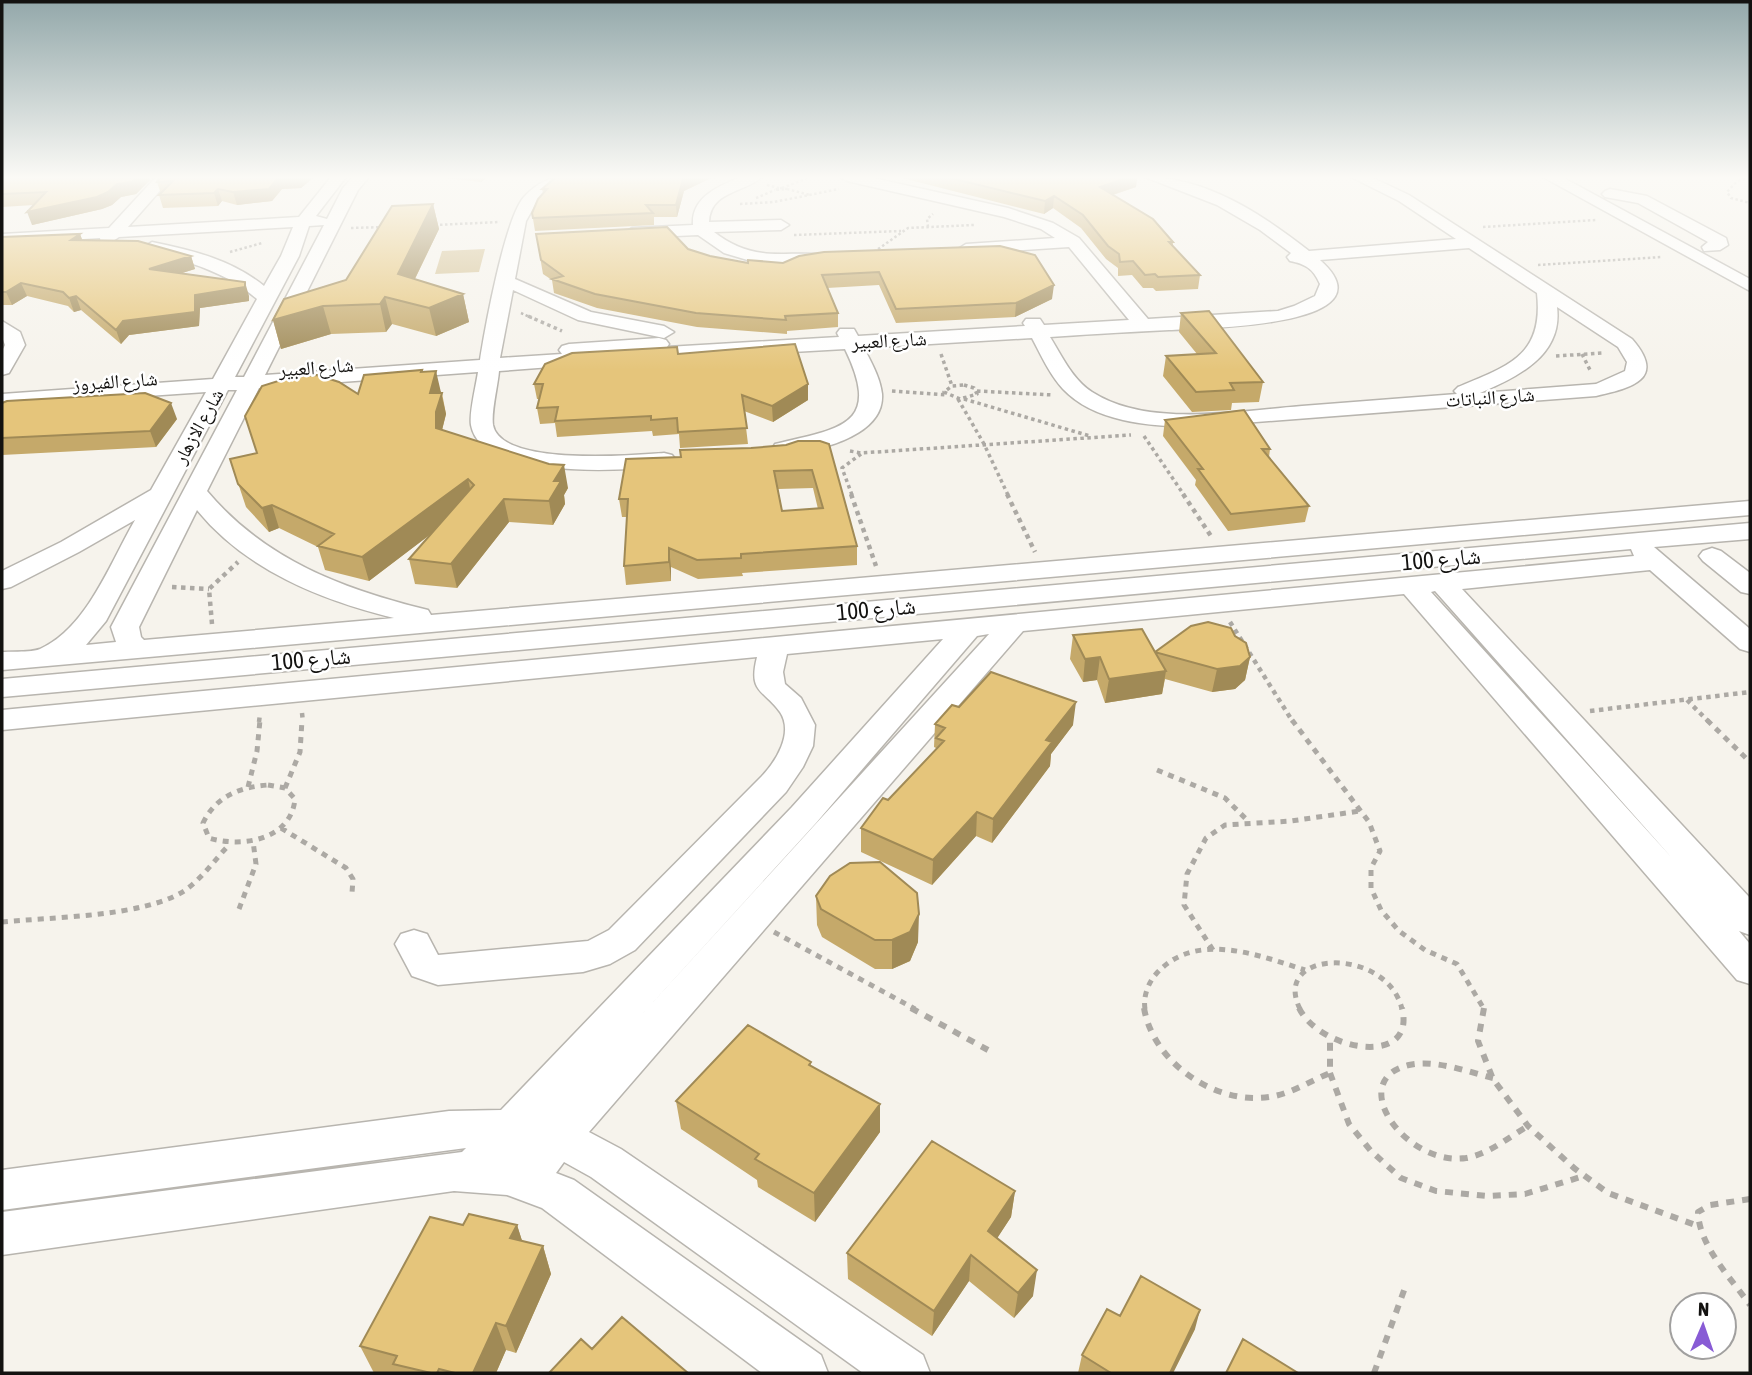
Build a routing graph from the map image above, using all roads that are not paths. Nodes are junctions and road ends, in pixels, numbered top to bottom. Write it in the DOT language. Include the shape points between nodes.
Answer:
graph roads {
  1 [pos="60,241"];
  2 [pos="129,241"];
  3 [pos="293,241"];
  4 [pos="324,241"];
  5 [pos="519,241"];
  6 [pos="715,241"];
  7 [pos="1270,241"];
  8 [pos="1276,241"];
  9 [pos="1470,241"];
  10 [pos="1667,241"];
  11 [pos="1699,241"];
  12 [pos="1073,242"];
  13 [pos="1473,243"];
  14 [pos="2,246"];
  15 [pos="950,250"];
  16 [pos="868,256"];
  17 [pos="1294,257"];
  18 [pos="1747,265"];
  19 [pos="505,282"];
  20 [pos="1750,286"];
  21 [pos="1546,292"];
  22 [pos="267,298"];
  23 [pos="1140,322"];
  24 [pos="2,327"];
  25 [pos="1036,327"];
  26 [pos="849,337"];
  27 [pos="723,340"];
  28 [pos="490,360"];
  29 [pos="2,369"];
  30 [pos="215,371"];
  31 [pos="254,377"];
  32 [pos="319,377"];
  33 [pos="156,378"];
  34 [pos="2,389"];
  35 [pos="2,400"];
  36 [pos="1424,402"];
  37 [pos="236,412"];
  38 [pos="762,452"];
  39 [pos="681,458"];
  40 [pos="195,492"];
  41 [pos="162,493"];
  42 [pos="1750,508"];
  43 [pos="1750,531"];
  44 [pos="1632,542"];
  45 [pos="1712,556"];
  46 [pos="1656,562"];
  47 [pos="2,581"];
  48 [pos="1427,584"];
  49 [pos="1750,586"];
  50 [pos="130,618"];
  51 [pos="92,621"];
  52 [pos="442,622"];
  53 [pos="1014,624"];
  54 [pos="968,628"];
  55 [pos="1750,643"];
  56 [pos="774,647"];
  57 [pos="292,648"];
  58 [pos="139,649"];
  59 [pos="40,658"];
  60 [pos="2,661"];
  61 [pos="2,688"];
  62 [pos="2,720"];
  63 [pos="758,800"];
  64 [pos="813,821"];
  65 [pos="1693,859"];
  66 [pos="1657,864"];
  67 [pos="668,894"];
  68 [pos="709,917"];
  69 [pos="1750,921"];
  70 [pos="415,944"];
  71 [pos="1750,970"];
  72 [pos="510,1128"];
  73 [pos="557,1138"];
  74 [pos="472,1171"];
  75 [pos="524,1179"];
  76 [pos="2,1190"];
  77 [pos="2,1234"];
  78 [pos="803,1373"];
  79 [pos="905,1373"];
  1 -- 14 [label="street"];
  2 -- 22 [label="street" via="202,260 241,278"];
  3 -- 22 [label="street, شارع الازهار"];
  4 -- 31 [label="street, شارع الازهار"];
  5 -- 19 [label="street"];
  6 -- 16 [label="street" via="750,256 790,260"];
  7 -- 17 [label="street, شارع العبير"];
  8 -- 17 [label="street, شارع العبير"];
  9 -- 13 [label="street"];
  10 -- 20 [label="street"];
  11 -- 18 [label="street"];
  12 -- 15 [label="street"];
  12 -- 23 [label="street"];
  13 -- 17 [label="street"];
  13 -- 21 [label="street"];
  17 -- 23 [label="street, شارع العبير" via="1329,280 1328,294 1313,306 1268,318"];
  19 -- 27 [label="street" via="533,289 595,319"];
  19 -- 28 [label="street"];
  21 -- 36 [label="street" via="1549,325 1543,340 1515,368 1491,381"];
  21 -- 36 [label="street, شارع النباتات" via="1633,352 1638,368 1634,375 1612,386"];
  22 -- 30 [label="street, شارع الازهار" via="238,352"];
  23 -- 25 [label="street, شارع العبير"];
  24 -- 29 [label="street" via="13,335 15,345"];
  25 -- 26 [label="street, شارع العبير"];
  25 -- 26 [label="street, شارع العبير" via="935,337"];
  25 -- 36 [label="street, شارع النباتات" via="1071,386 1148,426"];
  26 -- 27 [label="street, شارع العبير"];
  26 -- 28 [label="street, شارع العبير"];
  26 -- 38 [label="street" via="870,390 867,412 841,433 799,447"];
  27 -- 28 [label="street, شارع العبير"];
  28 -- 31 [label="street, شارع العبير"];
  28 -- 32 [label="street, شارع العبير"];
  28 -- 39 [label="street" via="482,425 501,447 570,465"];
  30 -- 31 [label="street, شارع العبير"];
  30 -- 33 [label="street, شارع الفيروز"];
  30 -- 33 [label="street"];
  30 -- 35 [label="street, شارع الفيروز"];
  30 -- 41 [label="street, شارع الازهار"];
  31 -- 32 [label="street, شارع العبير"];
  31 -- 37 [label="street, شارع الازهار"];
  32 -- 37 [label="street"];
  33 -- 34 [label="street, شارع الفيروز"];
  37 -- 40 [label="street, شارع الازهار"];
  40 -- 50 [label="street, شارع الازهار"];
  40 -- 52 [label="street" via="223,527 252,550 327,588"];
  41 -- 47 [label="street"];
  41 -- 51 [label="street, شارع الازهار"];
  42 -- 52 [label="street, شارع 100"];
  43 -- 44 [label="street, شارع 100"];
  44 -- 46 [label="street"];
  44 -- 57 [label="street, شارع 100"];
  45 -- 49 [label="street"];
  46 -- 48 [label="street"];
  46 -- 55 [label="street"];
  48 -- 53 [label="street"];
  48 -- 65 [label="street" via="1561,714"];
  48 -- 66 [label="street"];
  50 -- 51 [label="street" via="108,625"];
  50 -- 58 [label="street" via="125,636"];
  51 -- 59 [label="street, شارع الازهار" via="74,641"];
  52 -- 57 [label="street, شارع 100"];
  53 -- 54 [label="street"];
  53 -- 64 [label="street"];
  54 -- 56 [label="street"];
  54 -- 64 [label="street"];
  56 -- 62 [label="street"];
  56 -- 63 [label="street" via="769,681 797,716 799,738 792,762"];
  57 -- 58 [label="street, شارع 100" via="214,643"];
  57 -- 61 [label="street, شارع 100"];
  58 -- 59 [label="street, شارع 100"];
  59 -- 60 [label="street, شارع 100"];
  63 -- 64 [label="street"];
  63 -- 67 [label="street"];
  64 -- 68 [label="street"];
  64 -- 73 [label="street" via="752,920"];
  65 -- 66 [label="street"];
  65 -- 69 [label="street"];
  66 -- 71 [label="street"];
  67 -- 68 [label="street"];
  67 -- 70 [label="street" via="622,940 583,957 438,970 425,966"];
  68 -- 72 [label="street"];
  72 -- 73 [label="street"];
  72 -- 74 [label="street"];
  72 -- 76 [label="street" via="449,1130"];
  73 -- 75 [label="street"];
  73 -- 79 [label="street" via="606,1163"];
  74 -- 75 [label="street"];
  74 -- 77 [label="street"];
  75 -- 78 [label="street" via="558,1194"];
}
